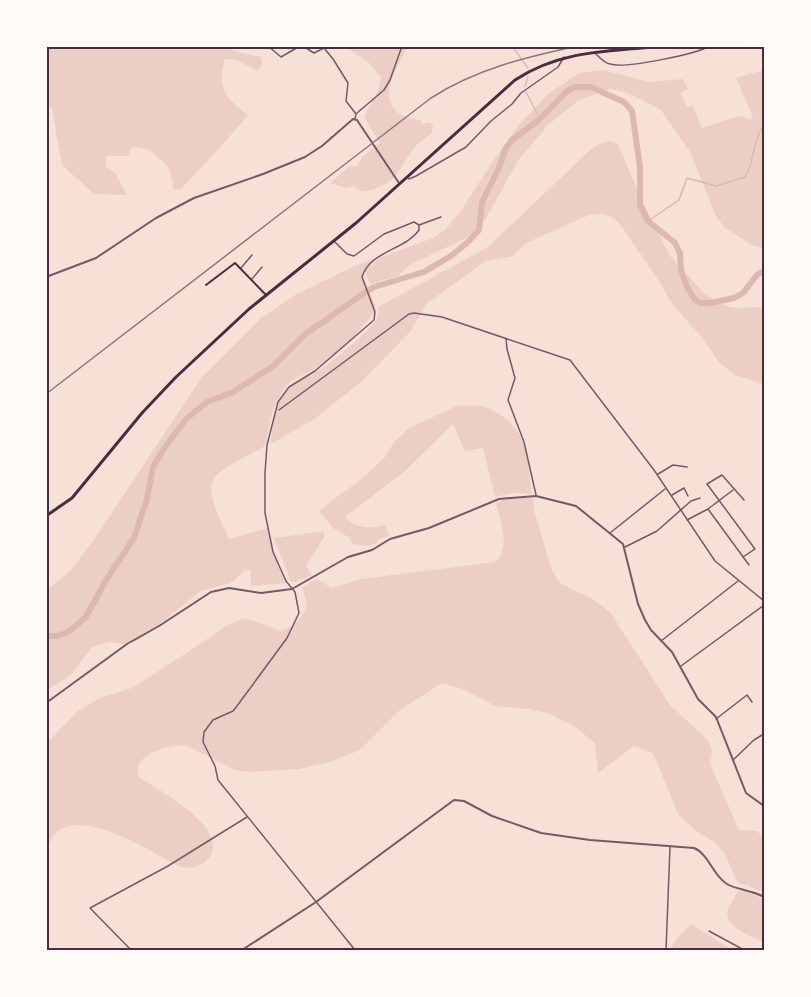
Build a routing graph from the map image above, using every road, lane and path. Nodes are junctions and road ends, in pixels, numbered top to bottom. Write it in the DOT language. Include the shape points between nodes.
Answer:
graph roads {
  1 [pos="268,46"];
  2 [pos="302,46"];
  3 [pos="402,46"];
  4 [pos="666,46"];
  5 [pos="710,46"];
  6 [pos="595,52"];
  7 [pos="564,57"];
  8 [pos="356,114"];
  9 [pos="355,119"];
  10 [pos="407,177"];
  11 [pos="399,183"];
  12 [pos="441,217"];
  13 [pos="419,225"];
  14 [pos="334,241"];
  15 [pos="252,255"];
  16 [pos="262,267"];
  17 [pos="240,268"];
  18 [pos="46,277"];
  19 [pos="252,280"];
  20 [pos="206,285"];
  21 [pos="266,295"];
  22 [pos="506,338"];
  23 [pos="278,410"];
  24 [pos="687,467"];
  25 [pos="657,475"];
  26 [pos="666,488"];
  27 [pos="734,489"];
  28 [pos="536,496"];
  29 [pos="671,496"];
  30 [pos="688,496"];
  31 [pos="700,498"];
  32 [pos="744,500"];
  33 [pos="719,501"];
  34 [pos="708,508"];
  35 [pos="681,510"];
  36 [pos="46,516"];
  37 [pos="687,520"];
  38 [pos="610,533"];
  39 [pos="624,547"];
  40 [pos="743,557"];
  41 [pos="749,566"];
  42 [pos="739,580"];
  43 [pos="292,589"];
  44 [pos="765,603"];
  45 [pos="661,641"];
  46 [pos="680,666"];
  47 [pos="752,702"];
  48 [pos="46,703"];
  49 [pos="716,719"];
  50 [pos="765,736"];
  51 [pos="733,760"];
  52 [pos="765,806"];
  53 [pos="248,817"];
  54 [pos="670,846"];
  55 [pos="765,897"];
  56 [pos="316,902"];
  57 [pos="708,931"];
  58 [pos="131,951"];
  59 [pos="242,951"];
  60 [pos="355,951"];
  61 [pos="666,951"];
  62 [pos="744,951"];
  1 -- 2 [label="street" via="281,57"];
  2 -- 8 [label="street" via="314,53 327,50 348,83 346,100"];
  3 -- 8 [label="street" via="384,90"];
  4 -- 6 [label="highway"];
  5 -- 6 [label="street" via="623,66 608,64"];
  6 -- 7 [label="highway"];
  7 -- 10 [label="highway" via="515,80"];
  7 -- 10 [label="street" via="558,67 521,93 466,147 416,176"];
  8 -- 9 [label="street"];
  9 -- 11 [label="street"];
  9 -- 18 [label="street" via="305,157 194,198 96,258"];
  10 -- 11 [label="highway"];
  11 -- 14 [label="highway"];
  12 -- 13 [label="street"];
  13 -- 14 [label="street" via="414,222 384,234 354,256 346,254"];
  13 -- 23 [label="street" via="413,237 381,256 362,277 374,319 315,371 285,391"];
  14 -- 21 [label="highway"];
  15 -- 17 [label="street"];
  16 -- 19 [label="street"];
  17 -- 19 [label="main road"];
  17 -- 20 [label="main road" via="235,263"];
  19 -- 21 [label="main road"];
  21 -- 36 [label="highway" via="161,391 88,480 67,502"];
  22 -- 23 [label="street" via="442,317 410,314"];
  22 -- 25 [label="street" via="570,360"];
  22 -- 28 [label="street" via="515,378 508,399 520,428"];
  23 -- 43 [label="street" via="267,445 265,513 273,552"];
  24 -- 25 [label="street" via="673,465"];
  25 -- 26 [label="street"];
  26 -- 29 [label="street"];
  26 -- 38 [label="street"];
  27 -- 32 [label="street"];
  27 -- 33 [label="street"];
  27 -- 33 [label="street" via="722,474 707,484"];
  28 -- 38 [label="street" via="576,506"];
  28 -- 43 [label="street" via="499,499 429,528 390,538"];
  29 -- 30 [label="street" via="684,488"];
  29 -- 35 [label="street"];
  31 -- 35 [label="street"];
  33 -- 34 [label="street"];
  33 -- 40 [label="street" via="755,549"];
  34 -- 37 [label="street"];
  34 -- 40 [label="street"];
  35 -- 37 [label="street"];
  35 -- 39 [label="street" via="657,531"];
  37 -- 42 [label="street" via="715,561"];
  38 -- 39 [label="street"];
  39 -- 45 [label="street" via="638,604"];
  40 -- 41 [label="street"];
  42 -- 44 [label="street"];
  42 -- 45 [label="street"];
  43 -- 48 [label="street" via="261,593 229,588 211,592 127,644"];
  43 -- 53 [label="street" via="299,613 287,638 233,711 213,720 203,736 218,780"];
  44 -- 46 [label="street"];
  45 -- 46 [label="street"];
  46 -- 49 [label="street"];
  47 -- 49 [label="street" via="747,695"];
  49 -- 51 [label="street"];
  50 -- 51 [label="street" via="754,740"];
  51 -- 52 [label="street" via="746,793"];
  53 -- 56 [label="street"];
  53 -- 58 [label="street" via="90,908"];
  54 -- 55 [label="street" via="698,849 727,885"];
  54 -- 56 [label="street" via="541,832 454,800"];
  54 -- 61 [label="street"];
  56 -- 59 [label="street"];
  56 -- 60 [label="street"];
  57 -- 62 [label="street"];
}
